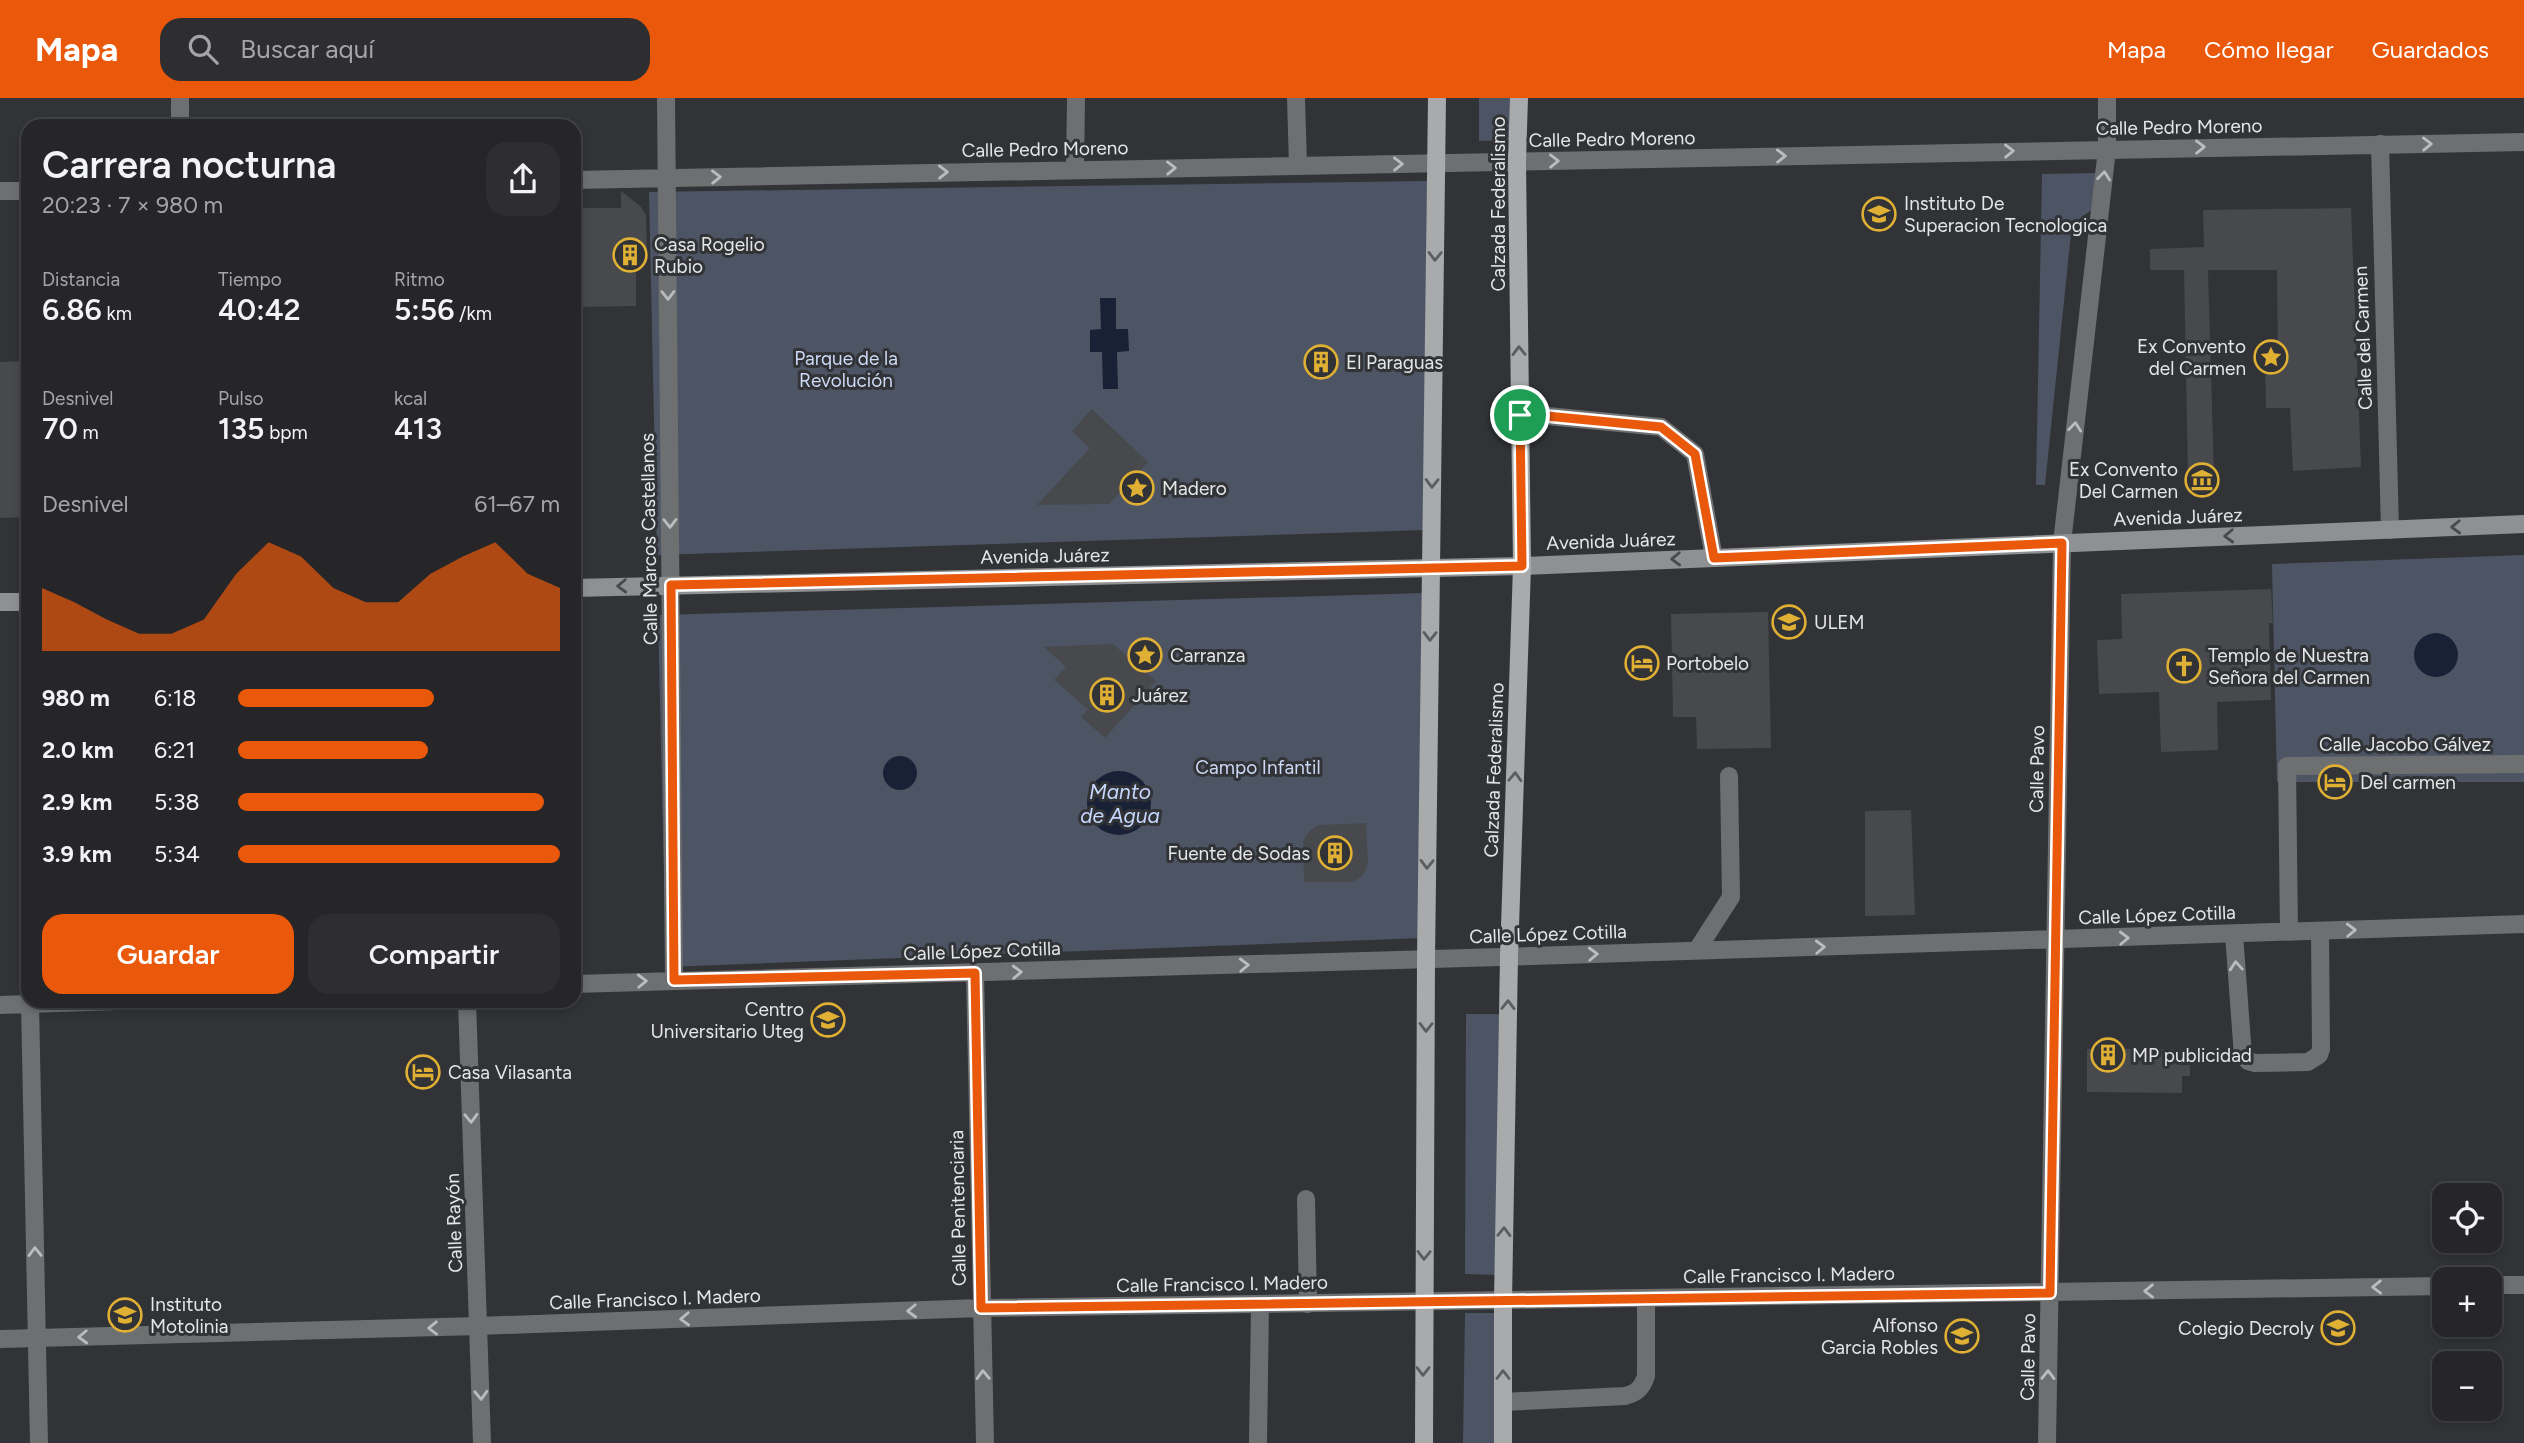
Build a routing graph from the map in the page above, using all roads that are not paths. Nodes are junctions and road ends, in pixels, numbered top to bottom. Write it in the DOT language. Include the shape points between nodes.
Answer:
graph roads {
  1 [pos="180,98"];
  2 [pos="666,98"];
  3 [pos="1076,98"];
  4 [pos="1296,98"];
  5 [pos="1437,98"];
  6 [pos="1519,98"];
  7 [pos="2107,98"];
  8 [pos="180,119"];
  9 [pos="2524,142"];
  10 [pos="2380,144"];
  11 [pos="2107,149"];
  12 [pos="1517,162"];
  13 [pos="1436,163"];
  14 [pos="1298,166"];
  15 [pos="1074,169"];
  16 [pos="667,178"];
  17 [pos="581,180"];
  18 [pos="0,191"];
  19 [pos="21,191"];
  20 [pos="1520,415"];
  21 [pos="2524,524"];
  22 [pos="2390,530"];
  23 [pos="2062,543"];
  24 [pos="1714,558"];
  25 [pos="1522,566"];
  26 [pos="1431,568"];
  27 [pos="671,585"];
  28 [pos="581,588"];
  29 [pos="21,602"];
  30 [pos="0,603"];
  31 [pos="2524,764"];
  32 [pos="1729,776"];
  33 [pos="2524,924"];
  34 [pos="2320,931"];
  35 [pos="2289,932"];
  36 [pos="2234,934"];
  37 [pos="2055,940"];
  38 [pos="1697,950"];
  39 [pos="1509,957"];
  40 [pos="1426,959"];
  41 [pos="975,973"];
  42 [pos="674,980"];
  43 [pos="581,984"];
  44 [pos="0,1004"];
  45 [pos="21,1004"];
  46 [pos="30,1008"];
  47 [pos="467,1008"];
  48 [pos="1306,1199"];
  49 [pos="2524,1284"];
  50 [pos="2502,1285"];
  51 [pos="2432,1286"];
  52 [pos="2050,1293"];
  53 [pos="1646,1298"];
  54 [pos="1503,1301"];
  55 [pos="1423,1303"];
  56 [pos="1308,1304"];
  57 [pos="1261,1305"];
  58 [pos="981,1308"];
  59 [pos="478,1326"];
  60 [pos="36,1338"];
  61 [pos="0,1339"];
  62 [pos="1503,1402"];
  63 [pos="39,1443"];
  64 [pos="482,1443"];
  65 [pos="985,1443"];
  66 [pos="1258,1443"];
  67 [pos="1424,1443"];
  68 [pos="1503,1443"];
  69 [pos="2047,1443"];
  1 -- 8 [label="street"];
  2 -- 16 [label="street, Calle Marcos Castellanos"];
  3 -- 15 [label="street"];
  4 -- 14 [label="street"];
  5 -- 13 [label="main road"];
  6 -- 12 [label="main road, Calzada Federalismo"];
  7 -- 11 [label="street, Calle Pavo"];
  10 -- 9 [label="street, Calle Pedro Moreno, one-way"];
  11 -- 10 [label="street, Calle Pedro Moreno, one-way"];
  10 -- 22 [label="street, Calle del Carmen"];
  12 -- 11 [label="street, Calle Pedro Moreno, one-way"];
  23 -- 11 [label="street, Calle Pavo, one-way"];
  12 -- 13 [label="street, Calle Pedro Moreno"];
  20 -- 12 [label="main road, Calzada Federalismo, one-way"];
  14 -- 13 [label="street, Calle Pedro Moreno, one-way"];
  13 -- 26 [label="main road, one-way"];
  15 -- 14 [label="street, Calle Pedro Moreno, one-way"];
  16 -- 15 [label="street, Calle Pedro Moreno, one-way"];
  16 -- 17 [label="street, Calle Pedro Moreno"];
  16 -- 27 [label="street, Calle Marcos Castellanos, one-way"];
  18 -- 19 [label="street"];
  20 -- 24 [label="street" via="1661,427 1695,454"];
  20 -- 25 [label="main road, Calzada Federalismo"];
  21 -- 22 [label="main road, Avenida Juárez, one-way"];
  22 -- 23 [label="main road, Avenida Juárez, one-way"];
  23 -- 24 [label="main road, Avenida Juárez"];
  23 -- 37 [label="street, Calle Pavo"];
  24 -- 25 [label="main road, Avenida Juárez, one-way"];
  25 -- 26 [label="main road, Avenida Juárez"];
  39 -- 25 [label="main road, Calzada Federalismo, one-way"];
  26 -- 27 [label="main road, Avenida Juárez"];
  26 -- 40 [label="main road, one-way"];
  27 -- 28 [label="main road, Avenida Juárez, one-way"];
  27 -- 42 [label="street, Calle Marcos Castellanos"];
  29 -- 30 [label="main road"];
  31 -- 35 [label="street, Calle Jacobo Gálvez" via="2287,766"];
  32 -- 38 [label="street" via="1731,897"];
  34 -- 33 [label="street, Calle López Cotilla, one-way"];
  34 -- 35 [label="street, Calle López Cotilla"];
  34 -- 36 [label="street, one-way" via="2319,1055 2308,1062 2268,1063 2243,1056"];
  35 -- 36 [label="street, Calle López Cotilla"];
  37 -- 36 [label="street, Calle López Cotilla, one-way"];
  38 -- 37 [label="street, Calle López Cotilla, one-way"];
  37 -- 52 [label="street, Calle Pavo"];
  39 -- 38 [label="street, Calle López Cotilla, one-way"];
  39 -- 40 [label="street, Calle López Cotilla"];
  54 -- 39 [label="main road, Calzada Federalismo, one-way"];
  41 -- 40 [label="street, Calle López Cotilla, one-way"];
  40 -- 55 [label="main road, one-way"];
  41 -- 42 [label="street, Calle López Cotilla"];
  41 -- 58 [label="street, Calle Penitenciaria"];
  43 -- 42 [label="street, Calle López Cotilla, one-way"];
  44 -- 45 [label="street"];
  60 -- 46 [label="street, one-way"];
  47 -- 59 [label="street, Calle Rayón, one-way"];
  48 -- 56 [label="street"];
  49 -- 50 [label="street"];
  51 -- 52 [label="street, Calle Francisco I. Madero, one-way"];
  52 -- 53 [label="street, Calle Francisco I. Madero"];
  69 -- 52 [label="street, Calle Pavo, one-way"];
  53 -- 54 [label="street, Calle Francisco I. Madero"];
  53 -- 62 [label="street" via="1646,1376 1635,1393"];
  54 -- 55 [label="street, Calle Francisco I. Madero"];
  62 -- 54 [label="main road, Calzada Federalismo, one-way"];
  55 -- 56 [label="street, Calle Francisco I. Madero"];
  55 -- 67 [label="main road, one-way"];
  56 -- 57 [label="street, Calle Francisco I. Madero"];
  57 -- 58 [label="street, Calle Francisco I. Madero"];
  57 -- 66 [label="street"];
  58 -- 59 [label="street, Calle Francisco I. Madero, one-way"];
  65 -- 58 [label="street, Calle Penitenciaria, one-way"];
  59 -- 60 [label="street, Calle Francisco I. Madero, one-way"];
  59 -- 64 [label="street, Calle Rayón, one-way"];
  60 -- 61 [label="street, Calle Francisco I. Madero"];
  60 -- 63 [label="street"];
  62 -- 68 [label="main road, Calzada Federalismo"];
}
